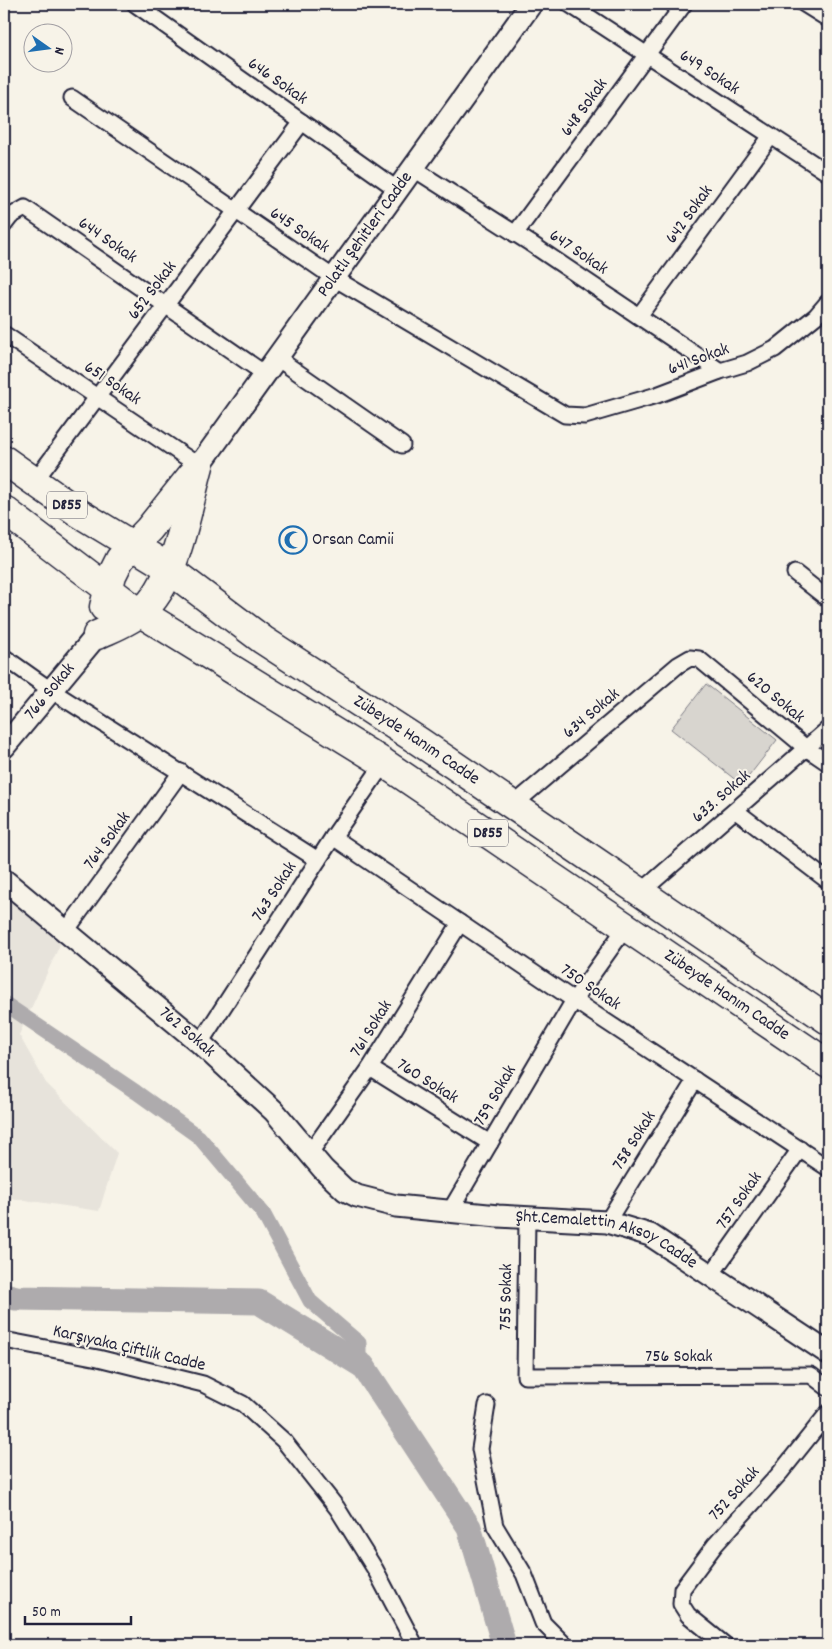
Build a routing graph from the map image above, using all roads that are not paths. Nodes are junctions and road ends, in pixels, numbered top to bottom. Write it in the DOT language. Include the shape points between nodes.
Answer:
graph roads {
  1 [pos="135,4"];
  2 [pos="531,4"];
  3 [pos="569,4"];
  4 [pos="684,4"];
  5 [pos="804,4"];
  6 [pos="828,19"];
  7 [pos="647,55"];
  8 [pos="72,98"];
  9 [pos="302,122"];
  10 [pos="771,136"];
  11 [pos="414,169"];
  12 [pos="828,173"];
  13 [pos="398,190"];
  14 [pos="236,210"];
  15 [pos="4,225"];
  16 [pos="515,234"];
  17 [pos="334,278"];
  18 [pos="828,302"];
  19 [pos="166,305"];
  20 [pos="639,316"];
  21 [pos="4,334"];
  22 [pos="271,366"];
  23 [pos="720,371"];
  24 [pos="98,396"];
  25 [pos="565,415"];
  26 [pos="402,445"];
  27 [pos="4,460"];
  28 [pos="199,466"];
  29 [pos="34,482"];
  30 [pos="4,510"];
  31 [pos="134,546"];
  32 [pos="170,571"];
  33 [pos="795,573"];
  34 [pos="108,591"];
  35 [pos="828,599"];
  36 [pos="140,613"];
  37 [pos="97,635"];
  38 [pos="4,657"];
  39 [pos="699,659"];
  40 [pos="52,691"];
  41 [pos="828,729"];
  42 [pos="4,747"];
  43 [pos="806,748"];
  44 [pos="384,763"];
  45 [pos="828,763"];
  46 [pos="181,772"];
  47 [pos="512,806"];
  48 [pos="736,811"];
  49 [pos="333,837"];
  50 [pos="318,860"];
  51 [pos="4,880"];
  52 [pos="828,881"];
  53 [pos="640,893"];
  54 [pos="460,923"];
  55 [pos="626,927"];
  56 [pos="66,931"];
  57 [pos="574,1000"];
  58 [pos="828,1020"];
  59 [pos="200,1043"];
  60 [pos="828,1064"];
  61 [pos="370,1068"];
  62 [pos="695,1080"];
  63 [pos="490,1143"];
  64 [pos="800,1149"];
  65 [pos="310,1153"];
  66 [pos="828,1168"];
  67 [pos="358,1196"];
  68 [pos="450,1211"];
  69 [pos="527,1218"];
  70 [pos="608,1222"];
  71 [pos="711,1274"];
  72 [pos="4,1340"];
  73 [pos="826,1345"];
  74 [pos="525,1376"];
  75 [pos="828,1388"];
  76 [pos="487,1404"];
  77 [pos="828,1413"];
  78 [pos="415,1645"];
  79 [pos="565,1645"];
  80 [pos="725,1645"];
  1 -- 9 [label="street, 646 Sokak"];
  2 -- 11 [label="street, Polatlı Şehitleri Cadde"];
  3 -- 7 [label="street, 649 Sokak"];
  4 -- 7 [label="street, 648 Sokak"];
  5 -- 6 [label="street"];
  7 -- 10 [label="street, 649 Sokak"];
  7 -- 16 [label="street, 648 Sokak"];
  8 -- 14 [label="street, 645 Sokak"];
  9 -- 13 [label="street, 646 Sokak"];
  9 -- 14 [label="street, 652 Sokak"];
  10 -- 12 [label="street, 649 Sokak"];
  10 -- 20 [label="street, 642 Sokak"];
  11 -- 13 [label="street, Polatlı Şehitleri Cadde"];
  11 -- 16 [label="street, 647 Sokak"];
  13 -- 17 [label="street, Polatlı Şehitleri Cadde"];
  14 -- 17 [label="street, 645 Sokak"];
  14 -- 19 [label="street, 652 Sokak"];
  15 -- 19 [label="street, 644 Sokak" via="11,216 25,208"];
  16 -- 20 [label="street, 647 Sokak"];
  17 -- 22 [label="street, Polatlı Şehitleri Cadde"];
  17 -- 25 [label="street, 645 Sokak"];
  18 -- 23 [label="street, 641 Sokak" via="816,316 775,349 747,363"];
  19 -- 22 [label="street, 644 Sokak"];
  19 -- 24 [label="street, 652 Sokak"];
  20 -- 23 [label="street, 647 Sokak"];
  21 -- 24 [label="street, 651 Sokak"];
  22 -- 26 [label="street, 644 Sokak"];
  22 -- 28 [label="street, Polatlı Şehitleri Cadde"];
  23 -- 25 [label="street, 641 Sokak" via="657,395 585,416"];
  24 -- 28 [label="street, 651 Sokak"];
  24 -- 29 [label="street, 652 Sokak"];
  27 -- 29 [label="highway, Zübeyde Hanım Cadde / D855"];
  28 -- 31 [label="highway"];
  28 -- 32 [label="highway"];
  29 -- 31 [label="highway, Zübeyde Hanım Cadde / D855"];
  30 -- 34 [label="highway, Zübeyde Hanım Cadde / D855"];
  31 -- 32 [label="highway, Zübeyde Hanım Cadde / D855"];
  31 -- 34 [label="highway" via="120,559"];
  32 -- 36 [label="highway" via="158,595"];
  32 -- 47 [label="highway, Zübeyde Hanım Cadde / D855" via="263,640"];
  33 -- 35 [label="street"];
  34 -- 36 [label="highway, Zübeyde Hanım Cadde / D855"];
  34 -- 37 [label="highway"];
  36 -- 37 [label="highway"];
  36 -- 44 [label="highway, Zübeyde Hanım Cadde / D855"];
  37 -- 40 [label="street, 766 Sokak"];
  38 -- 40 [label="street"];
  39 -- 43 [label="street, 620 Sokak"];
  39 -- 47 [label="street, 634 Sokak" via="684,660"];
  40 -- 42 [label="street, 766 Sokak"];
  40 -- 46 [label="street"];
  41 -- 43 [label="street, 633. Sokak"];
  43 -- 45 [label="street, 620 Sokak"];
  43 -- 48 [label="street, 633. Sokak"];
  44 -- 49 [label="street, 763 Sokak"];
  44 -- 55 [label="highway, Zübeyde Hanım Cadde / D855"];
  46 -- 50 [label="street"];
  46 -- 56 [label="street, 764 Sokak"];
  47 -- 53 [label="highway, Zübeyde Hanım Cadde / D855"];
  48 -- 52 [label="street"];
  48 -- 53 [label="street, 633. Sokak"];
  49 -- 50 [label="street, 763 Sokak"];
  49 -- 54 [label="street, 750 Sokak"];
  50 -- 59 [label="street, 763 Sokak"];
  51 -- 56 [label="street, 762 Sokak"];
  53 -- 58 [label="highway, Zübeyde Hanım Cadde / D855"];
  54 -- 57 [label="street, 750 Sokak"];
  54 -- 61 [label="street, 761 Sokak"];
  55 -- 57 [label="street, 759 Sokak"];
  55 -- 60 [label="highway, Zübeyde Hanım Cadde / D855"];
  56 -- 59 [label="street, 762 Sokak"];
  57 -- 62 [label="street, 750 Sokak"];
  57 -- 63 [label="street, 759 Sokak"];
  59 -- 65 [label="street, 762 Sokak" via="274,1110"];
  61 -- 63 [label="street, 760 Sokak"];
  61 -- 65 [label="street, 761 Sokak"];
  62 -- 64 [label="street, 750 Sokak"];
  62 -- 70 [label="street, 758 Sokak"];
  63 -- 68 [label="street, 759 Sokak"];
  64 -- 66 [label="street, 750 Sokak"];
  64 -- 71 [label="street, 757 Sokak"];
  65 -- 67 [label="street, 762 Sokak" via="345,1190"];
  67 -- 68 [label="street, Şht.Cemalettin Aksoy Cadde" via="396,1206"];
  68 -- 69 [label="street, Şht.Cemalettin Aksoy Cadde"];
  69 -- 70 [label="street, Şht.Cemalettin Aksoy Cadde"];
  69 -- 74 [label="street, 755 Sokak"];
  70 -- 71 [label="street, Şht.Cemalettin Aksoy Cadde" via="650,1235"];
  71 -- 73 [label="street, Şht.Cemalettin Aksoy Cadde"];
  72 -- 78 [label="street, Karşıyaka Çiftlik Cadde" via="98,1358 203,1384 243,1404 284,1441 337,1508"];
  74 -- 75 [label="street, 756 Sokak" via="811,1375"];
  76 -- 79 [label="street" via="480,1449 495,1526 524,1574 543,1623"];
  77 -- 80 [label="street, 752 Sokak" via="714,1545 682,1589 681,1604 688,1615"];
}
